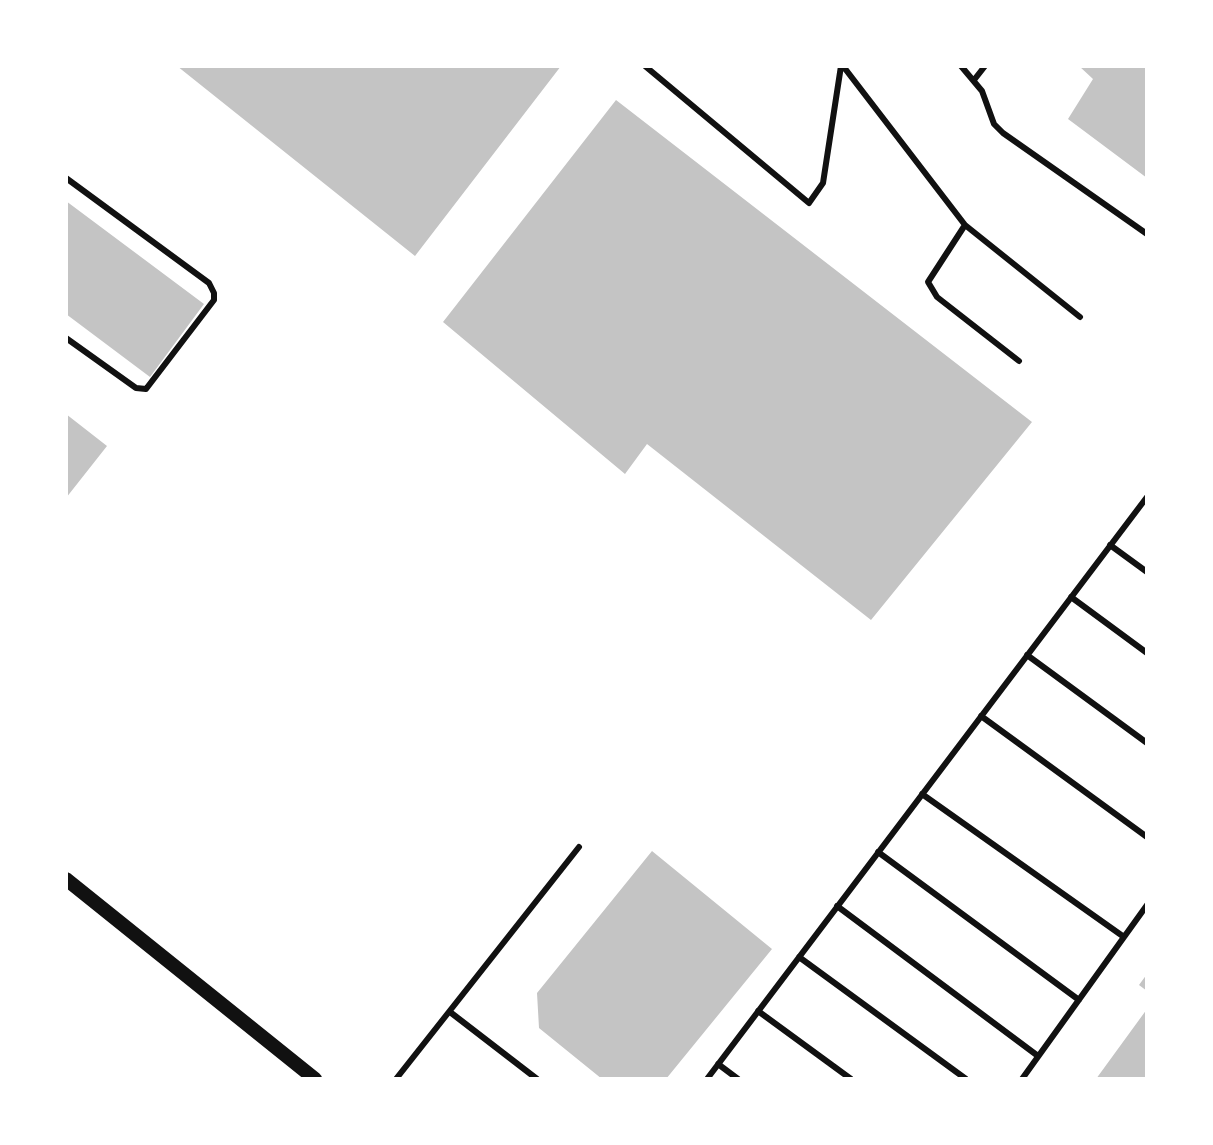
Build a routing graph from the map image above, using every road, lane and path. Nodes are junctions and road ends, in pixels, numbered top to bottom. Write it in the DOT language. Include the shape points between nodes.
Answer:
graph roads {
  1 [pos="645,66"];
  2 [pos="842,66"];
  3 [pos="961,66"];
  4 [pos="985,66"];
  5 [pos="974,80"];
  6 [pos="66,178"];
  7 [pos="965,225"];
  8 [pos="1147,234"];
  9 [pos="1080,317"];
  10 [pos="66,338"];
  11 [pos="1019,361"];
  12 [pos="1147,497"];
  13 [pos="1110,545"];
  14 [pos="1147,572"];
  15 [pos="1071,597"];
  16 [pos="1147,653"];
  17 [pos="1027,655"];
  18 [pos="981,716"];
  19 [pos="1147,743"];
  20 [pos="922,794"];
  21 [pos="1147,837"];
  22 [pos="579,847"];
  23 [pos="878,852"];
  24 [pos="66,879"];
  25 [pos="1147,905"];
  26 [pos="837,906"];
  27 [pos="1124,937"];
  28 [pos="799,957"];
  29 [pos="1079,1000"];
  30 [pos="758,1011"];
  31 [pos="450,1012"];
  32 [pos="1038,1056"];
  33 [pos="718,1064"];
  34 [pos="315,1079"];
  35 [pos="396,1079"];
  36 [pos="537,1079"];
  37 [pos="707,1079"];
  38 [pos="738,1079"];
  39 [pos="851,1079"];
  40 [pos="966,1079"];
  41 [pos="1022,1079"];
  1 -- 2 [label="lane" via="809,203 823,183"];
  2 -- 7 [label="lane"];
  3 -- 5 [label="lane"];
  4 -- 5 [label="lane"];
  5 -- 8 [label="lane" via="1003,133"];
  6 -- 10 [label="lane" via="209,283 214,300 146,389 136,388"];
  7 -- 9 [label="lane"];
  7 -- 11 [label="lane" via="928,282 937,297"];
  12 -- 13 [label="lane"];
  13 -- 14 [label="lane"];
  13 -- 15 [label="lane"];
  15 -- 16 [label="lane"];
  15 -- 17 [label="lane"];
  17 -- 18 [label="lane"];
  17 -- 19 [label="lane"];
  18 -- 20 [label="lane"];
  18 -- 21 [label="lane"];
  20 -- 23 [label="lane"];
  20 -- 27 [label="lane"];
  22 -- 31 [label="lane"];
  23 -- 26 [label="lane"];
  23 -- 29 [label="lane"];
  24 -- 34 [label="street"];
  25 -- 27 [label="lane"];
  26 -- 28 [label="lane"];
  26 -- 32 [label="lane"];
  27 -- 29 [label="lane"];
  28 -- 30 [label="lane"];
  28 -- 40 [label="lane"];
  29 -- 32 [label="lane"];
  30 -- 33 [label="lane"];
  30 -- 39 [label="lane"];
  31 -- 35 [label="lane"];
  31 -- 36 [label="lane"];
  32 -- 41 [label="lane"];
  33 -- 37 [label="lane"];
  33 -- 38 [label="lane"];
}
